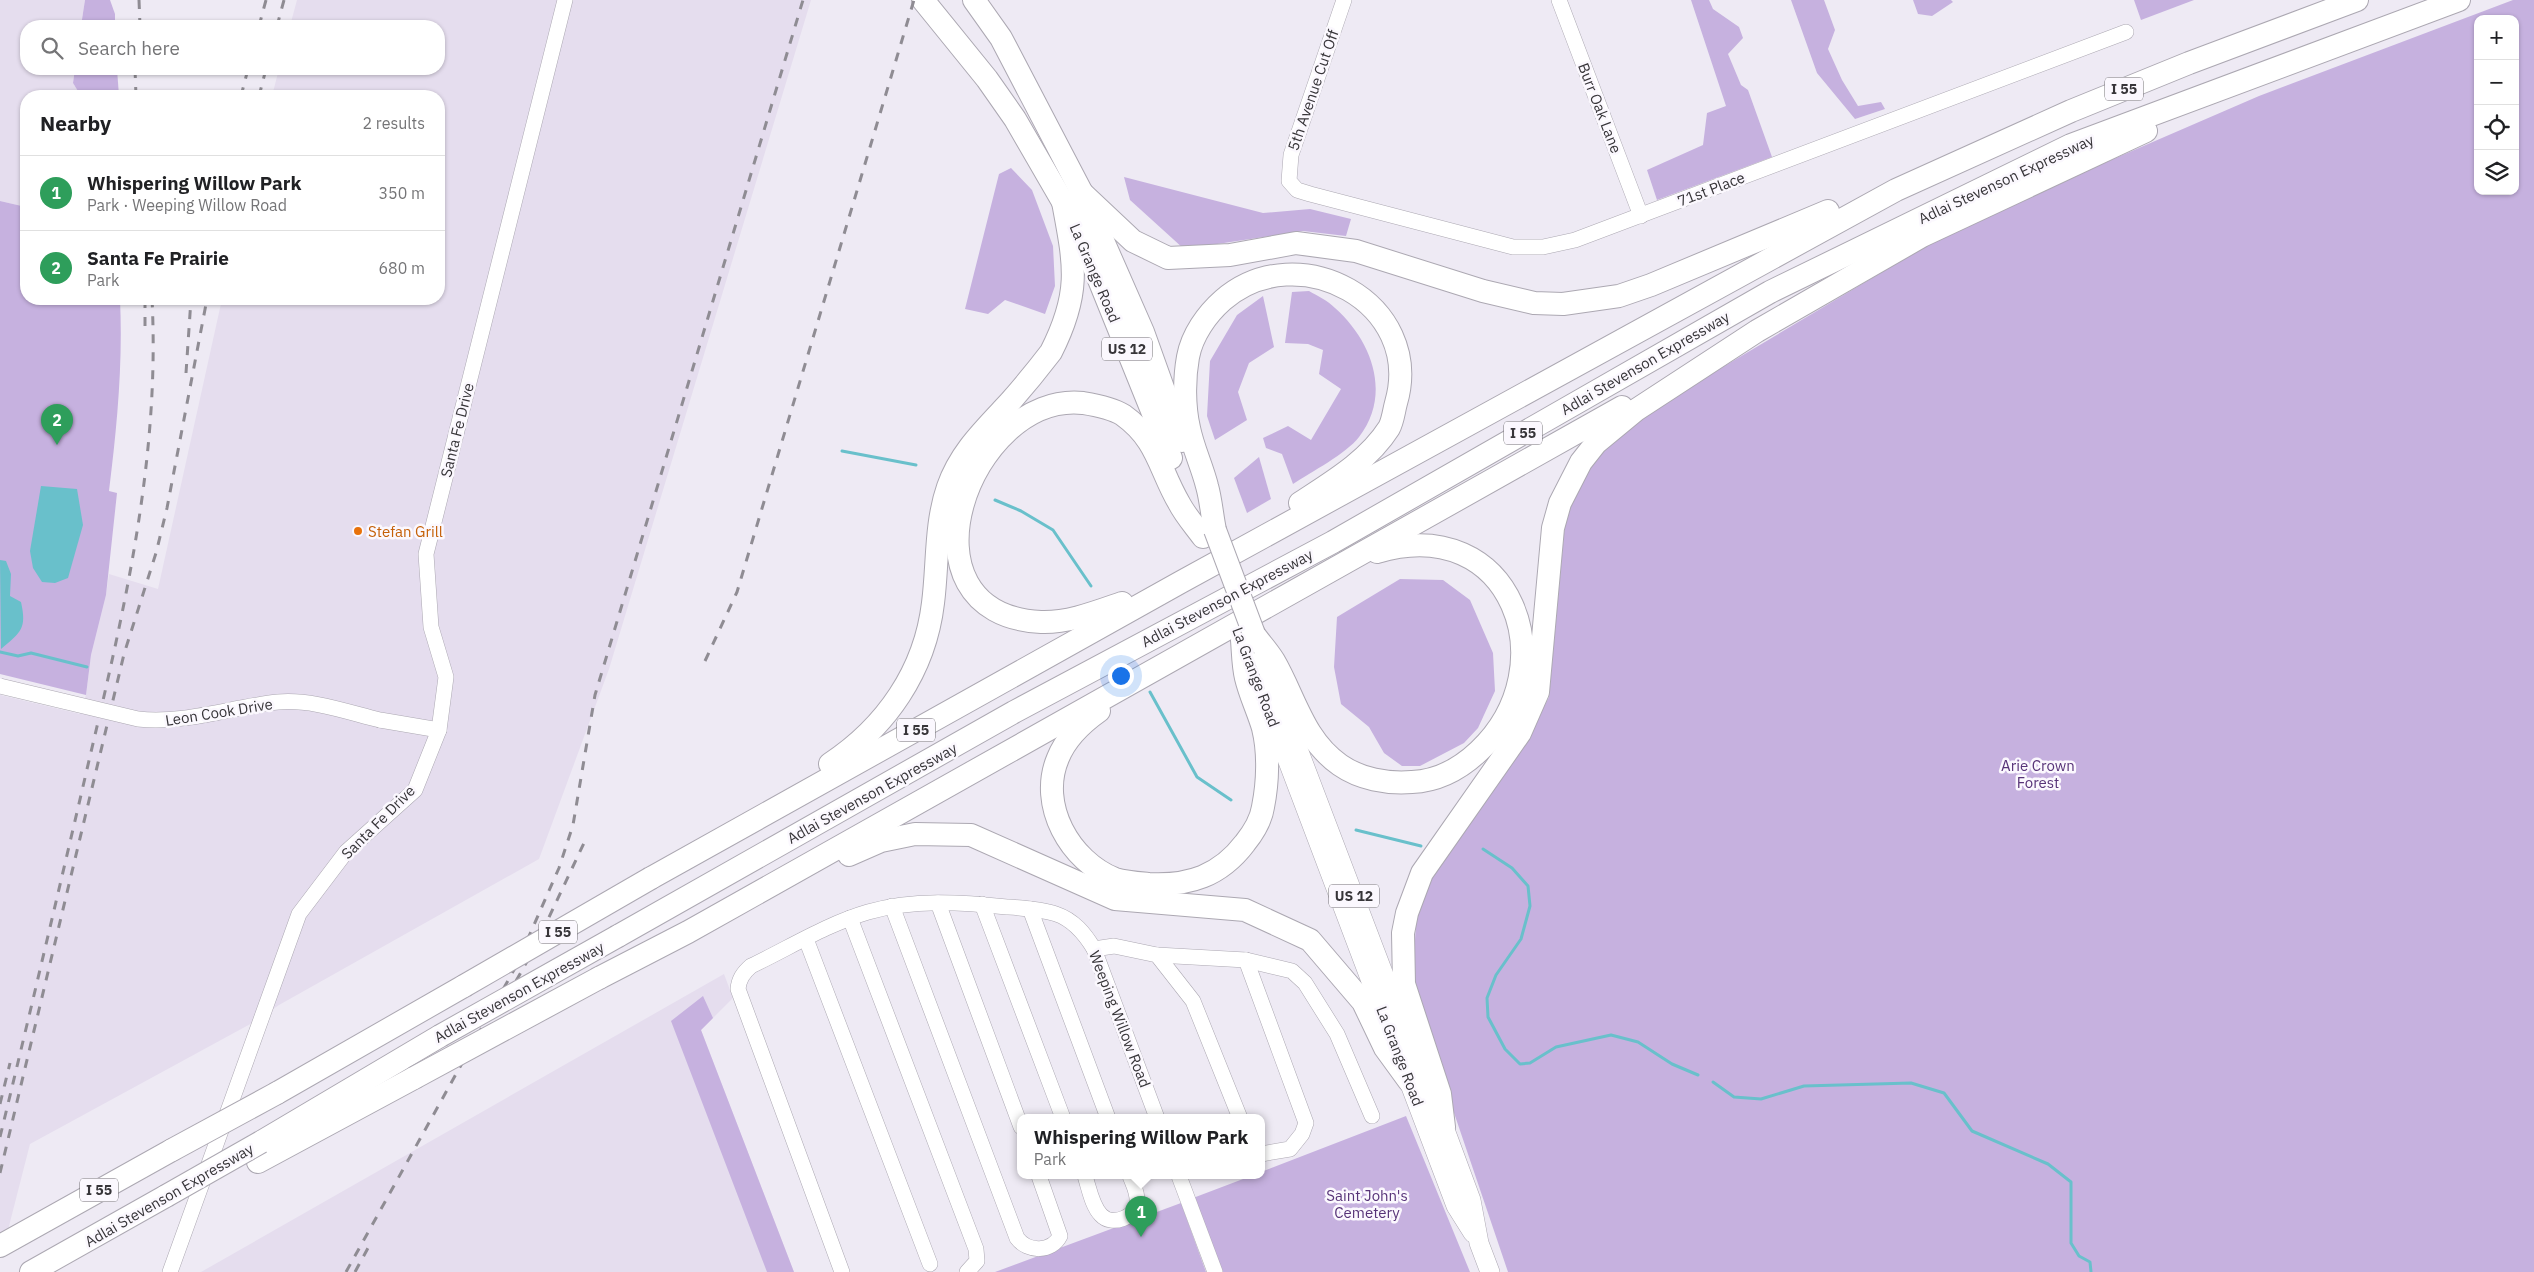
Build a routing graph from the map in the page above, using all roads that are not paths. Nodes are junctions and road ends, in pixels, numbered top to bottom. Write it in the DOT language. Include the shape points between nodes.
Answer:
graph roads {
  1 [pos="565,0"];
  2 [pos="923,0"];
  3 [pos="974,0"];
  4 [pos="1344,0"];
  5 [pos="1559,0"];
  6 [pos="2357,0"];
  7 [pos="2459,0"];
  8 [pos="2126,32"];
  9 [pos="2195,99"];
  10 [pos="1289,181"];
  11 [pos="1896,190"];
  12 [pos="1073,198"];
  13 [pos="1641,216"];
  14 [pos="1757,331"];
  15 [pos="1193,495"];
  16 [pos="1253,544"];
  17 [pos="1314,579"];
  18 [pos="1181,582"];
  19 [pos="1248,637"];
  20 [pos="1188,649"];
  21 [pos="1260,669"];
  22 [pos="0,686"];
  23 [pos="439,730"];
  24 [pos="678,863"];
  25 [pos="938,903"];
  26 [pos="982,904"];
  27 [pos="892,906"];
  28 [pos="1030,909"];
  29 [pos="850,918"];
  30 [pos="688,932"];
  31 [pos="806,939"];
  32 [pos="1094,949"];
  33 [pos="1157,955"];
  34 [pos="1246,960"];
  35 [pos="1409,1081"];
  36 [pos="1061,1114"];
  37 [pos="1107,1114"];
  38 [pos="1156,1114"];
  39 [pos="1238,1114"];
  40 [pos="1017,1115"];
  41 [pos="1372,1116"];
  42 [pos="1444,1127"];
  43 [pos="260,1152"];
  44 [pos="1265,1153"];
  45 [pos="1040,1179"];
  46 [pos="1086,1179"];
  47 [pos="1131,1179"];
  48 [pos="1180,1179"];
  49 [pos="1479,1243"];
  50 [pos="0,1246"];
  51 [pos="932,1269"];
  52 [pos="31,1272"];
  53 [pos="170,1272"];
  54 [pos="842,1272"];
  55 [pos="967,1272"];
  56 [pos="1215,1272"];
  57 [pos="1490,1272"];
  1 -- 23 [label="street, Santa Fe Drive" via="426,554 431,627 446,677"];
  2 -- 12 [label="highway, La Grange Road / US 12" via="987,79"];
  3 -- 12 [label="highway, La Grange Road / US 12" via="1001,38 1038,105"];
  4 -- 10 [label="street, 5th Avenue Cut Off" via="1291,155"];
  5 -- 13 [label="street, Burr Oak Lane"];
  6 -- 11 [label="highway, Adlai Stevenson Expressway / I 55" via="2071,111"];
  7 -- 9 [label="highway, Adlai Stevenson Expressway / I 55"];
  8 -- 13 [label="street, 71st Place"];
  9 -- 14 [label="highway" via="2158,126 1922,236"];
  9 -- 43 [label="highway, Adlai Stevenson Expressway / I 55, bridge" via="2070,145 1770,292 1333,542 1014,712 440,1036"];
  10 -- 13 [label="street, 71st Place" via="1297,190 1310,194 1513,247 1543,247 1575,240"];
  11 -- 12 [label="highway" via="1829,210 1620,296 1563,304 1534,303 1483,291 1356,251 1296,243 1230,255 1168,258 1133,240"];
  11 -- 16 [label="highway, Adlai Stevenson Expressway / I 55"];
  12 -- 15 [label="highway, La Grange Road / US 12" via="1143,332"];
  12 -- 24 [label="highway" via="1074,290 1070,310 1051,352 960,458 940,519 933,604 926,641 899,697 880,722 852,749"];
  14 -- 17 [label="highway"];
  14 -- 42 [label="highway" via="1614,426 1581,462 1560,503 1551,552 1538,692 1520,733 1422,873 1403,933 1404,984 1440,1094"];
  15 -- 16 [label="highway" via="1185,378 1189,354 1198,331 1212,310 1233,291 1257,279 1283,274 1309,275 1352,290 1385,324 1396,346 1401,372 1390,426 1373,449 1288,511"];
  15 -- 18 [label="highway" via="1160,459 1141,430 1121,414 1093,404 1060,404 1023,419 1009,429 971,482 956,526 961,569 975,592 998,612 1024,620 1065,620"];
  15 -- 19 [label="highway, La Grange Road / US 12"];
  16 -- 18 [label="highway, Adlai Stevenson Expressway / I 55"];
  17 -- 20 [label="highway"];
  17 -- 21 [label="highway" via="1375,553 1408,545 1448,547 1476,559 1504,590 1521,637 1521,669 1501,725 1484,746 1446,774 1414,782 1380,781 1340,765 1316,744"];
  18 -- 24 [label="highway, Adlai Stevenson Expressway / I 55"];
  19 -- 21 [label="highway"];
  19 -- 21 [label="highway"];
  20 -- 21 [label="highway" via="1082,723 1071,736 1053,772 1055,812 1064,835 1094,867 1116,879 1166,885 1192,880 1227,864 1253,832 1263,808 1267,768"];
  20 -- 30 [label="highway"];
  21 -- 35 [label="main road, La Grange Road / US 12"];
  21 -- 42 [label="main road, La Grange Road / US 12"];
  22 -- 23 [label="street, Leon Cook Drive, bridge" via="138,719 160,721 279,702 319,705"];
  23 -- 53 [label="street, Santa Fe Drive" via="415,790 346,852 299,914"];
  24 -- 50 [label="highway, Adlai Stevenson Expressway / I 55, bridge" via="277,1093"];
  25 -- 26 [label="street, Weeping Willow Road"];
  25 -- 27 [label="street, Weeping Willow Road"];
  25 -- 40 [label="street"];
  26 -- 28 [label="street, Weeping Willow Road"];
  26 -- 36 [label="street"];
  27 -- 29 [label="street, Weeping Willow Road"];
  27 -- 45 [label="street" via="1017,1238 1025,1246 1040,1249 1054,1245 1060,1236"];
  28 -- 32 [label="street, Weeping Willow Road" via="1057,914 1069,920"];
  28 -- 37 [label="street"];
  29 -- 31 [label="street, Weeping Willow Road"];
  29 -- 55 [label="street" via="976,1249 977,1260"];
  30 -- 35 [label="highway" via="716,924 881,841 915,834 971,835 1115,899 1245,910 1310,940 1363,1002 1385,1048"];
  30 -- 43 [label="highway, bridge" via="414,1078"];
  31 -- 51 [label="street"];
  31 -- 54 [label="street, Weeping Willow Road" via="751,966 738,981 739,997"];
  32 -- 33 [label="street" via="1114,946"];
  32 -- 38 [label="street, Weeping Willow Road"];
  33 -- 34 [label="street"];
  33 -- 39 [label="street" via="1193,1001"];
  34 -- 41 [label="street" via="1292,970 1305,984 1337,1034"];
  34 -- 44 [label="street" via="1306,1123 1290,1149"];
  35 -- 49 [label="main road, La Grange Road / US 12" via="1456,1206"];
  42 -- 49 [label="main road, La Grange Road / US 12" via="1471,1200"];
  43 -- 52 [label="highway, Adlai Stevenson Expressway / I 55, bridge" via="157,1201"];
  46 -- 47 [label="street" via="1097,1210 1106,1220 1113,1220 1129,1215 1136,1205"];
  48 -- 56 [label="street"];
  49 -- 57 [label="main road, La Grange Road / US 12"];
}
